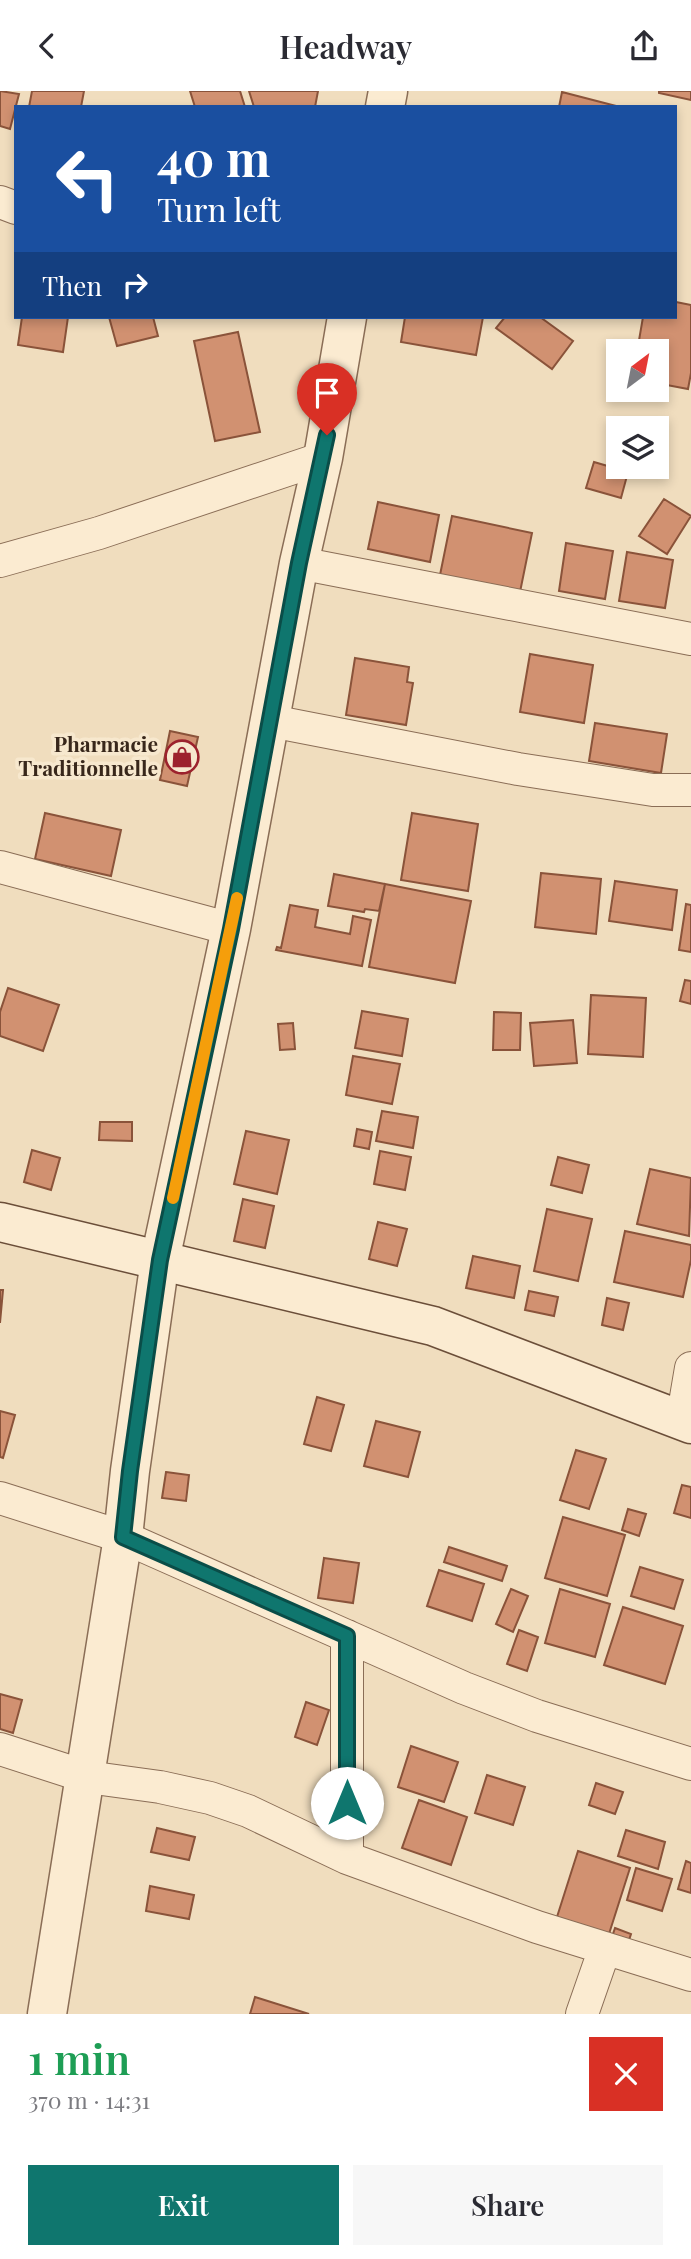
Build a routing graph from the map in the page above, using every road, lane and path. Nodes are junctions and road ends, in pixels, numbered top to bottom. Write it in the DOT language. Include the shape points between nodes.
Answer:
graph roads {
  1 [pos="347,319"];
  2 [pos="323,458"];
  3 [pos="0,561"];
  4 [pos="299,563"];
  5 [pos="691,639"];
  6 [pos="271,721"];
  7 [pos="691,790"];
  8 [pos="0,867"];
  9 [pos="231,929"];
  10 [pos="0,1222"];
  11 [pos="160,1260"];
  12 [pos="691,1368"];
  13 [pos="687,1423"];
  14 [pos="0,1498"];
  15 [pos="123,1537"];
  16 [pos="347,1636"];
  17 [pos="0,1749"];
  18 [pos="690,1758"];
  19 [pos="87,1777"];
  20 [pos="347,1858"];
  21 [pos="605,1948"];
  22 [pos="691,1975"];
  23 [pos="47,2014"];
  24 [pos="582,2014"];
  1 -- 2 [label="street"];
  2 -- 3 [label="street"];
  2 -- 4 [label="street"];
  4 -- 5 [label="street"];
  4 -- 6 [label="street"];
  6 -- 7 [label="street" via="518,769 653,790"];
  6 -- 9 [label="street"];
  8 -- 9 [label="street"];
  9 -- 11 [label="street"];
  10 -- 11 [label="street"];
  11 -- 13 [label="street" via="433,1326"];
  11 -- 15 [label="street"];
  12 -- 13 [label="street"];
  14 -- 15 [label="street"];
  15 -- 16 [label="street"];
  15 -- 19 [label="street"];
  16 -- 18 [label="street" via="537,1716"];
  16 -- 20 [label="street"];
  17 -- 19 [label="street"];
  19 -- 20 [label="street" via="210,1798"];
  19 -- 23 [label="street"];
  20 -- 21 [label="street"];
  21 -- 22 [label="street"];
  21 -- 24 [label="street"];
}
